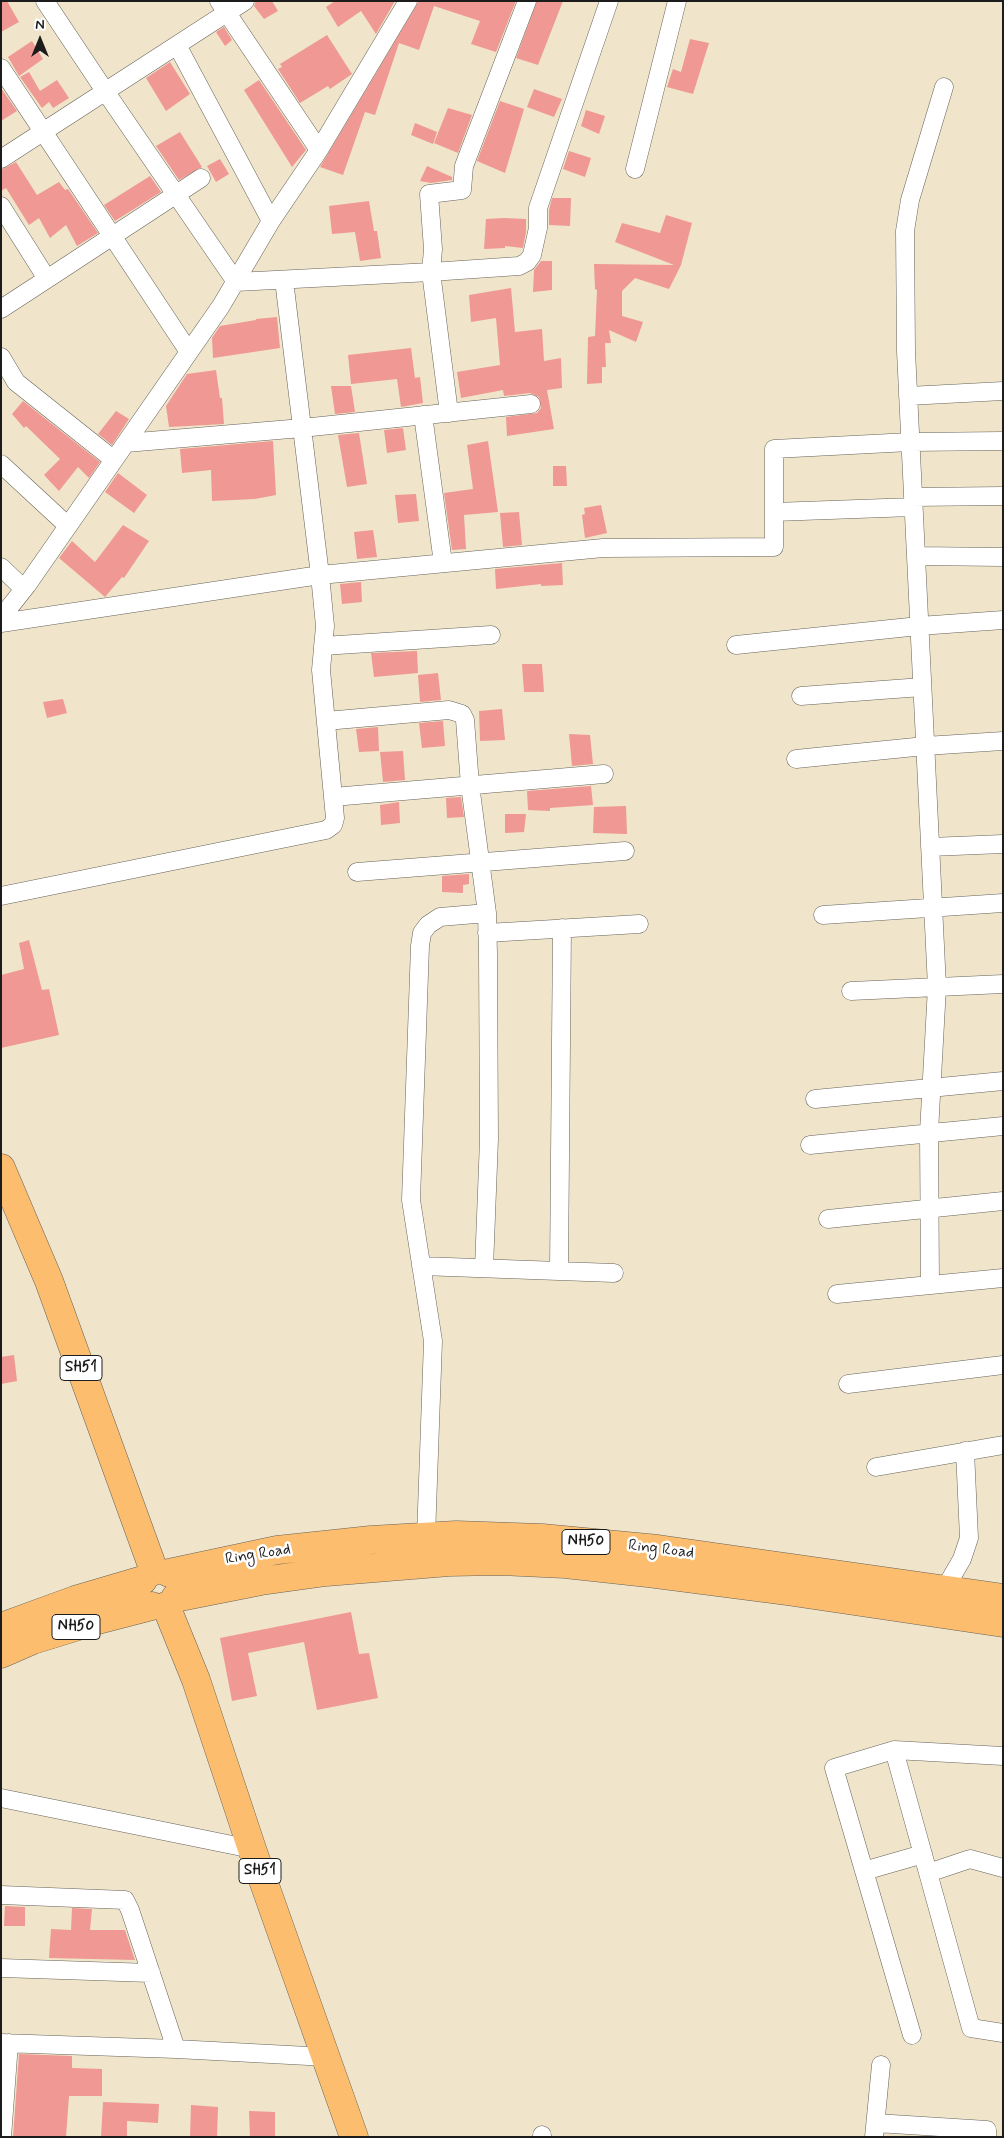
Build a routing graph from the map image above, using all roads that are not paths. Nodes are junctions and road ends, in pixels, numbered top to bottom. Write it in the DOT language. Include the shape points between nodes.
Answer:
graph roads {
  1 [pos="45,1"];
  2 [pos="245,1"];
  3 [pos="408,1"];
  4 [pos="527,1"];
  5 [pos="608,1"];
  6 [pos="677,1"];
  7 [pos="223,7"];
  8 [pos="177,45"];
  9 [pos="1,68"];
  10 [pos="944,87"];
  11 [pos="104,92"];
  12 [pos="44,132"];
  13 [pos="319,150"];
  14 [pos="1,159"];
  15 [pos="635,169"];
  16 [pos="201,178"];
  17 [pos="176,195"];
  18 [pos="1,206"];
  19 [pos="271,221"];
  20 [pos="113,236"];
  21 [pos="431,272"];
  22 [pos="47,279"];
  23 [pos="284,280"];
  24 [pos="236,282"];
  25 [pos="1,309"];
  26 [pos="189,352"];
  27 [pos="1,357"];
  28 [pos="1003,391"];
  29 [pos="908,396"];
  30 [pos="531,404"];
  31 [pos="450,413"];
  32 [pos="423,415"];
  33 [pos="302,428"];
  34 [pos="1003,441"];
  35 [pos="910,442"];
  36 [pos="126,443"];
  37 [pos="114,460"];
  38 [pos="1,464"];
  39 [pos="1003,496"];
  40 [pos="913,502"];
  41 [pos="774,512"];
  42 [pos="68,526"];
  43 [pos="916,556"];
  44 [pos="1003,557"];
  45 [pos="443,563"];
  46 [pos="1,567"];
  47 [pos="320,575"];
  48 [pos="24,589"];
  49 [pos="1,618"];
  50 [pos="1003,620"];
  51 [pos="1,623"];
  52 [pos="919,626"];
  53 [pos="491,635"];
  54 [pos="736,645"];
  55 [pos="323,646"];
  56 [pos="922,687"];
  57 [pos="801,696"];
  58 [pos="326,720"];
  59 [pos="1003,741"];
  60 [pos="925,746"];
  61 [pos="796,760"];
  62 [pos="604,774"];
  63 [pos="470,785"];
  64 [pos="333,797"];
  65 [pos="1003,844"];
  66 [pos="930,847"];
  67 [pos="625,851"];
  68 [pos="480,861"];
  69 [pos="358,872"];
  70 [pos="1,896"];
  71 [pos="1003,904"];
  72 [pos="934,908"];
  73 [pos="486,913"];
  74 [pos="824,915"];
  75 [pos="639,924"];
  76 [pos="562,928"];
  77 [pos="487,933"];
  78 [pos="1003,984"];
  79 [pos="937,987"];
  80 [pos="851,991"];
  81 [pos="1003,1081"];
  82 [pos="932,1088"];
  83 [pos="815,1099"];
  84 [pos="1003,1126"];
  85 [pos="929,1132"];
  86 [pos="810,1145"];
  87 [pos="1,1168"];
  88 [pos="1003,1201"];
  89 [pos="930,1209"];
  90 [pos="828,1219"];
  91 [pos="421,1266"];
  92 [pos="484,1268"];
  93 [pos="559,1271"];
  94 [pos="614,1273"];
  95 [pos="1003,1278"];
  96 [pos="930,1284"];
  97 [pos="837,1294"];
  98 [pos="1003,1365"];
  99 [pos="848,1384"];
  100 [pos="1003,1445"];
  101 [pos="966,1451"];
  102 [pos="876,1467"];
  103 [pos="426,1537"];
  104 [pos="160,1589"];
  105 [pos="944,1590"];
  106 [pos="1003,1598"];
  107 [pos="1003,1623"];
  108 [pos="1,1627"];
  109 [pos="1,1654"];
  110 [pos="894,1750"];
  111 [pos="1003,1756"];
  112 [pos="1,1798"];
  113 [pos="252,1850"];
  114 [pos="923,1854"];
  115 [pos="1003,1868"];
  116 [pos="864,1872"];
  117 [pos="928,1873"];
  118 [pos="1,1895"];
  119 [pos="1,1968"];
  120 [pos="151,1973"];
  121 [pos="1003,2033"];
  122 [pos="912,2035"];
  123 [pos="5,2043"];
  124 [pos="176,2048"];
  125 [pos="327,2056"];
  126 [pos="882,2065"];
  127 [pos="875,2130"];
  128 [pos="2,2137"];
  129 [pos="354,2137"];
  130 [pos="986,2137"];
  1 -- 11 [label="street"];
  2 -- 7 [label="street"];
  3 -- 13 [label="street"];
  4 -- 21 [label="street" via="464,166 462,190 429,194 433,249"];
  5 -- 21 [label="street" via="538,208 538,228 532,255 519,266"];
  6 -- 15 [label="street"];
  7 -- 8 [label="street"];
  7 -- 13 [label="street"];
  8 -- 11 [label="street"];
  8 -- 19 [label="street"];
  9 -- 12 [label="street"];
  10 -- 29 [label="street" via="906,215"];
  11 -- 12 [label="street"];
  11 -- 17 [label="street"];
  12 -- 14 [label="street"];
  12 -- 20 [label="street"];
  13 -- 19 [label="street"];
  16 -- 17 [label="street"];
  17 -- 20 [label="street"];
  17 -- 24 [label="street"];
  18 -- 22 [label="street"];
  19 -- 24 [label="street"];
  20 -- 22 [label="street"];
  20 -- 26 [label="street"];
  21 -- 23 [label="street"];
  21 -- 31 [label="street"];
  22 -- 25 [label="street"];
  23 -- 24 [label="street"];
  23 -- 33 [label="street"];
  24 -- 26 [label="street"];
  26 -- 36 [label="street"];
  27 -- 37 [label="street" via="16,382"];
  28 -- 29 [label="street"];
  29 -- 35 [label="street"];
  30 -- 31 [label="street"];
  31 -- 32 [label="street"];
  32 -- 33 [label="street"];
  32 -- 45 [label="street"];
  33 -- 36 [label="street"];
  33 -- 47 [label="street"];
  34 -- 35 [label="street"];
  35 -- 40 [label="street"];
  35 -- 41 [label="street" via="774,449"];
  36 -- 37 [label="street"];
  37 -- 42 [label="street"];
  38 -- 42 [label="street"];
  39 -- 40 [label="street"];
  40 -- 41 [label="street"];
  40 -- 43 [label="street"];
  41 -- 45 [label="street" via="774,547 603,548"];
  42 -- 48 [label="street"];
  43 -- 44 [label="street"];
  43 -- 52 [label="street"];
  45 -- 47 [label="street"];
  46 -- 48 [label="street"];
  47 -- 51 [label="street"];
  47 -- 55 [label="street" via="325,626"];
  48 -- 49 [label="street"];
  50 -- 52 [label="street"];
  52 -- 54 [label="street"];
  52 -- 56 [label="street"];
  53 -- 55 [label="street"];
  55 -- 58 [label="street" via="321,670"];
  56 -- 57 [label="street"];
  56 -- 60 [label="street"];
  58 -- 63 [label="street" via="455,710 465,720"];
  58 -- 64 [label="street"];
  59 -- 60 [label="street"];
  60 -- 61 [label="street"];
  60 -- 66 [label="street"];
  62 -- 63 [label="street"];
  63 -- 64 [label="street"];
  63 -- 68 [label="street"];
  64 -- 70 [label="street" via="335,818 333,825 326,830"];
  65 -- 66 [label="street"];
  66 -- 72 [label="street"];
  67 -- 68 [label="street"];
  68 -- 69 [label="street"];
  68 -- 73 [label="street"];
  71 -- 72 [label="street"];
  72 -- 74 [label="street"];
  72 -- 79 [label="street"];
  73 -- 77 [label="street"];
  73 -- 91 [label="street" via="440,917 422,933 410,1200"];
  75 -- 76 [label="street"];
  76 -- 77 [label="street"];
  76 -- 93 [label="street"];
  77 -- 92 [label="street" via="489,1138"];
  78 -- 79 [label="street"];
  79 -- 80 [label="street"];
  79 -- 82 [label="street"];
  81 -- 82 [label="street"];
  82 -- 83 [label="street"];
  82 -- 85 [label="street"];
  84 -- 85 [label="street"];
  85 -- 86 [label="street"];
  85 -- 89 [label="street"];
  87 -- 104 [label="main road, SH51" via="49,1281"];
  88 -- 89 [label="street"];
  89 -- 90 [label="street"];
  89 -- 96 [label="street"];
  91 -- 92 [label="street"];
  91 -- 103 [label="street" via="433,1341"];
  92 -- 93 [label="street"];
  93 -- 94 [label="street"];
  95 -- 96 [label="street"];
  96 -- 97 [label="street"];
  98 -- 99 [label="street"];
  100 -- 101 [label="street"];
  101 -- 102 [label="street"];
  101 -- 105 [label="street" via="969,1538 962,1559"];
  103 -- 104 [label="main road, Ring Road / NH50" via="277,1550"];
  103 -- 105 [label="main road, Ring Road / NH50" via="542,1538 648,1548"];
  104 -- 107 [label="main road, Ring Road / NH50" via="326,1572 500,1561 658,1574"];
  104 -- 108 [label="main road, Ring Road / NH50" via="75,1600"];
  104 -- 109 [label="main road, Ring Road / NH50" via="98,1620 33,1640"];
  104 -- 113 [label="main road, SH51" via="196,1680"];
  105 -- 106 [label="main road, Ring Road / NH50"];
  110 -- 111 [label="street"];
  110 -- 114 [label="street"];
  110 -- 116 [label="street" via="834,1768"];
  112 -- 113 [label="street"];
  113 -- 125 [label="main road, SH51"];
  114 -- 116 [label="street"];
  114 -- 117 [label="street"];
  115 -- 117 [label="street" via="970,1859"];
  116 -- 122 [label="street"];
  117 -- 121 [label="street" via="971,2028"];
  118 -- 120 [label="street" via="125,1900"];
  119 -- 120 [label="street"];
  120 -- 124 [label="street"];
  123 -- 124 [label="street"];
  123 -- 128 [label="street"];
  124 -- 125 [label="street"];
  125 -- 129 [label="main road, SH51"];
  126 -- 127 [label="street"];
  127 -- 130 [label="street" via="987,2130"];
}
